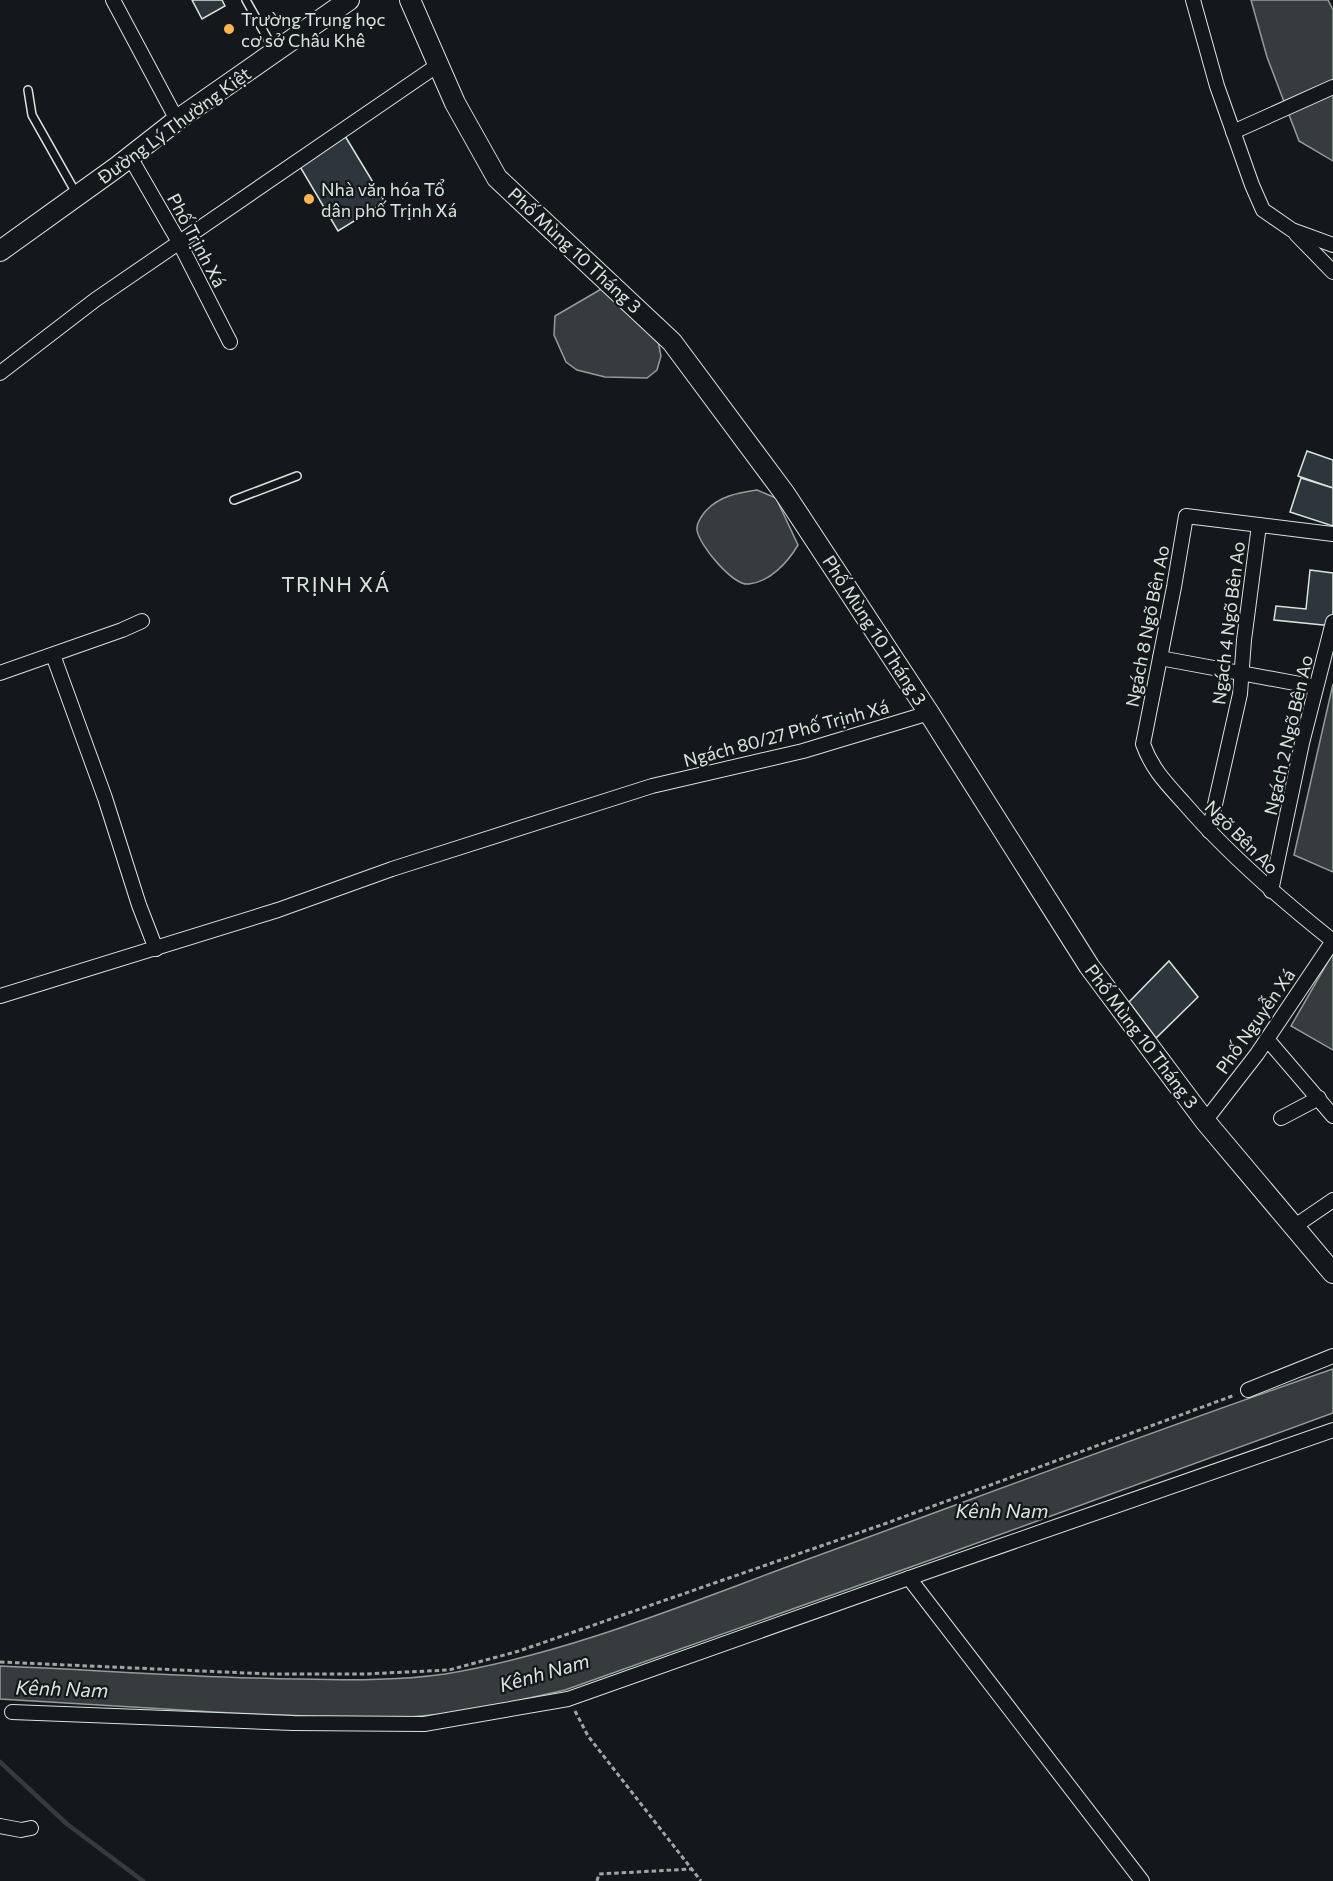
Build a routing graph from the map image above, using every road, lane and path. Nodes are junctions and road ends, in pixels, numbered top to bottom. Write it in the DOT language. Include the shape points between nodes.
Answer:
graph roads {
  1 [pos="113,0"];
  2 [pos="246,0"];
  3 [pos="349,0"];
  4 [pos="410,0"];
  5 [pos="1194,0"];
  6 [pos="275,52"];
  7 [pos="438,65"];
  8 [pos="1333,87"];
  9 [pos="28,90"];
  10 [pos="177,120"];
  11 [pos="1233,132"];
  12 [pos="130,157"];
  13 [pos="78,195"];
  14 [pos="1292,230"];
  15 [pos="179,242"];
  16 [pos="1333,245"];
  17 [pos="0,251"];
  18 [pos="1333,272"];
  19 [pos="230,342"];
  20 [pos="0,373"];
  21 [pos="297,476"];
  22 [pos="234,500"];
  23 [pos="1259,525"];
  24 [pos="1333,534"];
  25 [pos="142,621"];
  26 [pos="1333,622"];
  27 [pos="53,655"];
  28 [pos="1160,658"];
  29 [pos="0,673"];
  30 [pos="1241,673"];
  31 [pos="1316,687"];
  32 [pos="929,713"];
  33 [pos="1143,744"];
  34 [pos="1209,831"];
  35 [pos="1271,891"];
  36 [pos="1333,941"];
  37 [pos="156,949"];
  38 [pos="0,996"];
  39 [pos="1267,1039"];
  40 [pos="1319,1098"];
  41 [pos="1333,1116"];
  42 [pos="1281,1118"];
  43 [pos="1205,1121"];
  44 [pos="1333,1200"];
  45 [pos="1295,1226"];
  46 [pos="1333,1273"];
  47 [pos="1333,1356"];
  48 [pos="1248,1390"];
  49 [pos="1333,1430"];
  50 [pos="909,1578"];
  51 [pos="0,1662"];
  52 [pos="568,1699"];
  53 [pos="12,1712"];
  54 [pos="0,1826"];
  55 [pos="32,1828"];
  56 [pos="692,1869"];
  57 [pos="597,1881"];
  58 [pos="701,1881"];
  59 [pos="1142,1881"];
  1 -- 10 [label="street"];
  2 -- 6 [label="lane"];
  3 -- 6 [label="main road, Đường Lý Thường Kiệt"];
  4 -- 7 [label="main road, Phố Mùng 10 Tháng 3"];
  5 -- 11 [label="street" via="1216,86"];
  6 -- 10 [label="main road, Đường Lý Thường Kiệt"];
  7 -- 15 [label="street"];
  7 -- 32 [label="main road, Phố Mùng 10 Tháng 3" via="497,178 672,342 785,494"];
  8 -- 11 [label="street"];
  9 -- 13 [label="lane" via="32,115"];
  10 -- 12 [label="main road, Đường Lý Thường Kiệt"];
  11 -- 14 [label="street" via="1263,210"];
  12 -- 13 [label="main road, Đường Lý Thường Kiệt"];
  12 -- 15 [label="street, Phố Trịnh Xá"];
  13 -- 17 [label="main road, Đường Lý Thường Kiệt"];
  14 -- 16 [label="street"];
  14 -- 18 [label="street"];
  15 -- 19 [label="street, Phố Trịnh Xá"];
  15 -- 20 [label="street"];
  21 -- 22 [label="lane"];
  23 -- 24 [label="street"];
  23 -- 28 [label="street, Ngách 8 Ngõ Bên Ao" via="1186,516"];
  23 -- 30 [label="street, Ngách 4 Ngõ Bên Ao"];
  25 -- 27 [label="street"];
  26 -- 31 [label="street, Ngách 2 Ngõ Bên Ao"];
  27 -- 29 [label="street"];
  27 -- 37 [label="street"];
  28 -- 30 [label="street"];
  28 -- 33 [label="street, Ngách 8 Ngõ Bên Ao"];
  30 -- 31 [label="street"];
  30 -- 34 [label="street, Ngách 4 Ngõ Bên Ao" via="1240,694"];
  31 -- 35 [label="street, Ngách 2 Ngõ Bên Ao"];
  32 -- 37 [label="street, Ngách 80/27 Phố Trịnh Xá" via="803,751 652,786"];
  32 -- 43 [label="main road, Phố Mùng 10 Tháng 3" via="1089,966"];
  33 -- 34 [label="street, Ngõ Bên Ao" via="1149,762"];
  34 -- 35 [label="street, Ngõ Bên Ao"];
  35 -- 36 [label="street, Ngõ Bên Ao"];
  36 -- 39 [label="street, Phố Nguyễn Xá"];
  37 -- 38 [label="street, Ngách 80/27 Phố Trịnh Xá"];
  39 -- 40 [label="street"];
  39 -- 43 [label="street, Phố Nguyễn Xá"];
  40 -- 41 [label="street"];
  40 -- 42 [label="street"];
  43 -- 45 [label="main road, Phố Mùng 10 Tháng 3"];
  44 -- 45 [label="street"];
  45 -- 46 [label="main road, Phố Mùng 10 Tháng 3"];
  47 -- 48 [label="street"];
  48 -- 51 [label="path" via="876,1527 519,1651 449,1670 270,1674"];
  49 -- 50 [label="street"];
  50 -- 52 [label="street"];
  50 -- 59 [label="street"];
  52 -- 53 [label="street" via="424,1724"];
  52 -- 56 [label="path" via="588,1736"];
  54 -- 55 [label="street"];
  56 -- 57 [label="path" via="599,1874"];
  56 -- 58 [label="path"];
}
